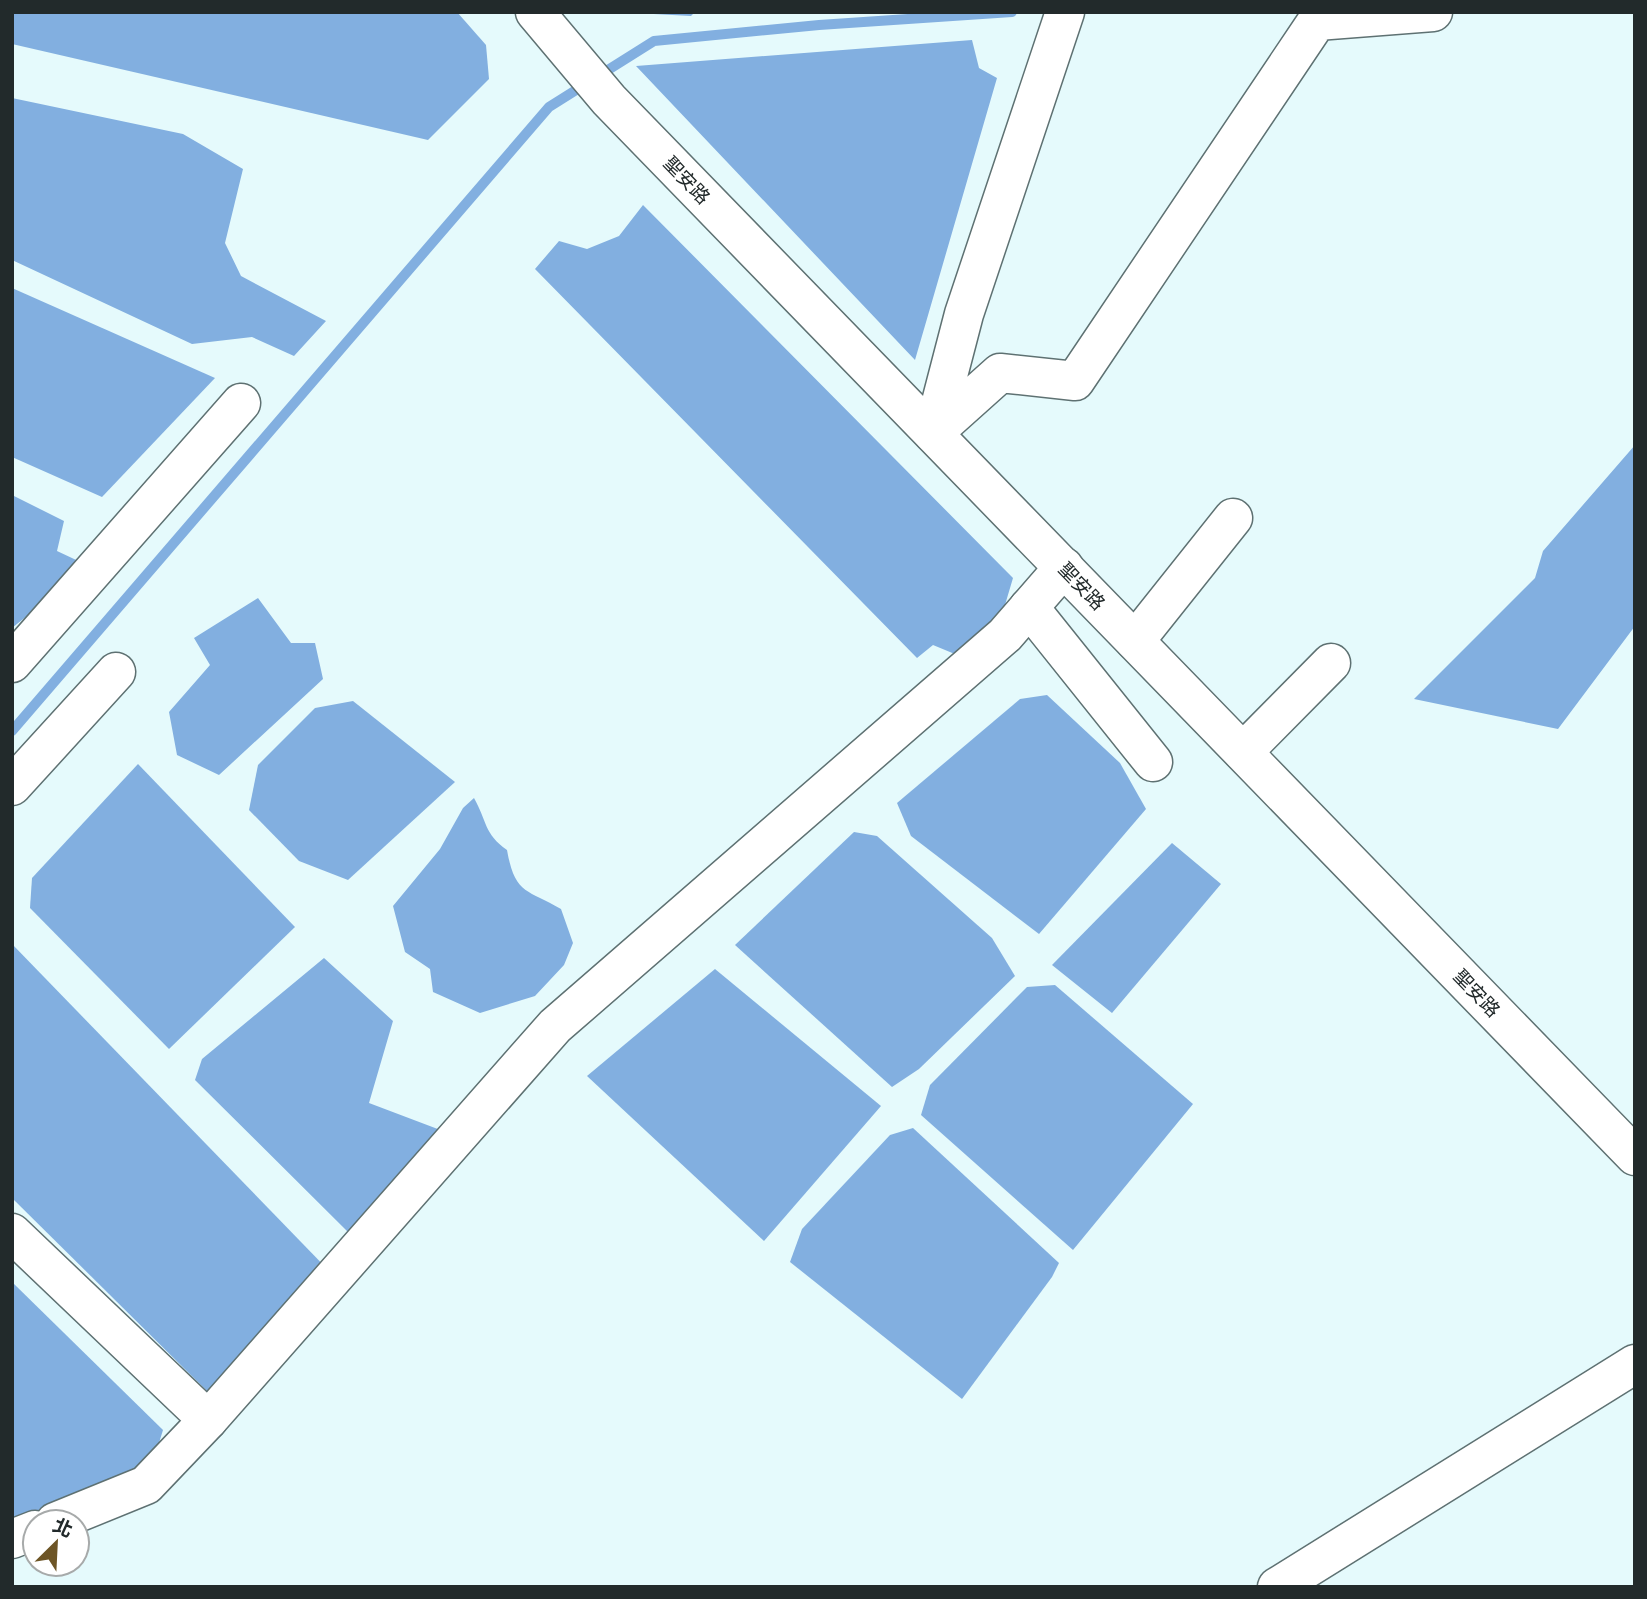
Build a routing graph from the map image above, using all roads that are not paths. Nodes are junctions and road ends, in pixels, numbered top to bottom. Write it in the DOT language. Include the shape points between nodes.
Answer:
graph roads {
  1 [pos="535,12"];
  2 [pos="1065,12"];
  3 [pos="1433,12"];
  4 [pos="241,403"];
  5 [pos="933,433"];
  6 [pos="1233,518"];
  7 [pos="1064,567"];
  8 [pos="1029,607"];
  9 [pos="1135,641"];
  10 [pos="12,663"];
  11 [pos="1331,663"];
  12 [pos="116,672"];
  13 [pos="1243,752"];
  14 [pos="1153,762"];
  15 [pos="12,786"];
  16 [pos="1635,1156"];
  17 [pos="12,1233"];
  18 [pos="1635,1364"];
  19 [pos="208,1420"];
  20 [pos="89,1508"];
  21 [pos="1277,1587"];
  1 -- 5 [label="street, 聖安路" via="609,100"];
  2 -- 5 [label="street" via="964,314"];
  3 -- 5 [label="street" via="1317,21 1075,381 1000,373"];
  4 -- 10 [label="street"];
  5 -- 7 [label="street, 聖安路"];
  6 -- 9 [label="street"];
  7 -- 8 [label="street"];
  7 -- 9 [label="street, 聖安路"];
  8 -- 14 [label="street"];
  8 -- 19 [label="street" via="1005,635 555,1026"];
  9 -- 13 [label="street, 聖安路"];
  11 -- 13 [label="street"];
  12 -- 15 [label="street"];
  13 -- 16 [label="street, 聖安路"];
  17 -- 19 [label="street"];
  18 -- 21 [label="street"];
  19 -- 20 [label="street" via="146,1485"];
}
